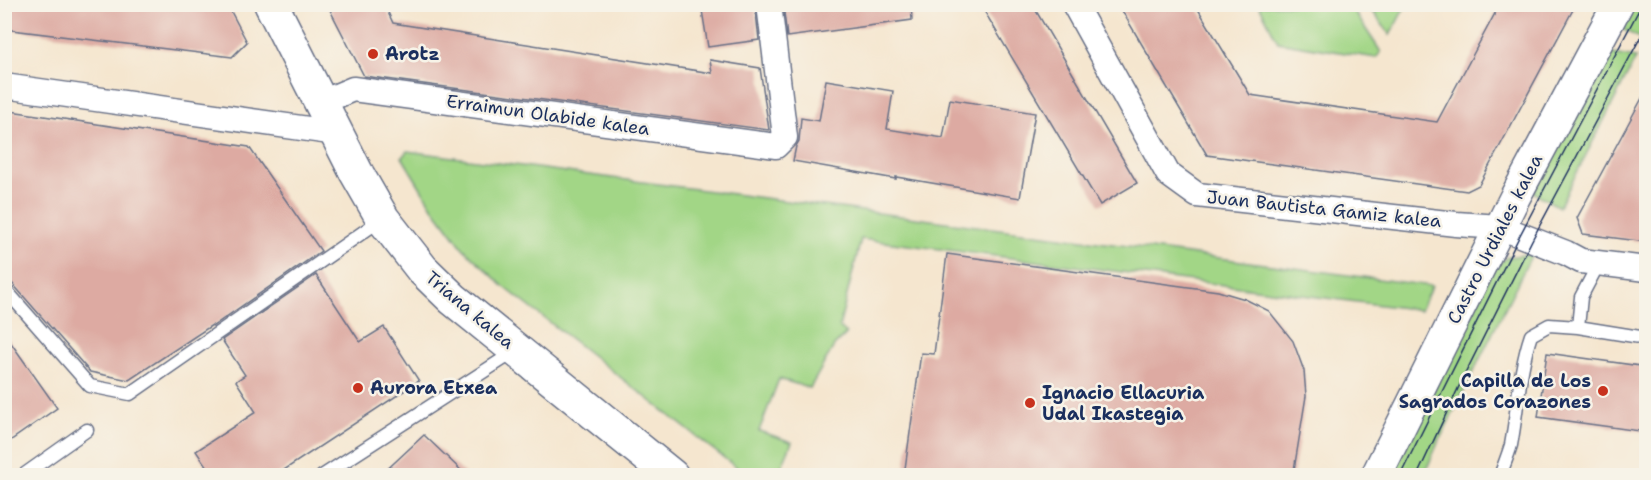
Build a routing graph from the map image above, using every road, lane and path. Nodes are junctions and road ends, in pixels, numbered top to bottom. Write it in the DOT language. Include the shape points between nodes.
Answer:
graph roads {
  1 [pos="271,4"];
  2 [pos="769,4"];
  3 [pos="1074,4"];
  4 [pos="1618,4"];
  5 [pos="4,86"];
  6 [pos="322,102"];
  7 [pos="337,133"];
  8 [pos="383,219"];
  9 [pos="1500,227"];
  10 [pos="1599,263"];
  11 [pos="1647,269"];
  12 [pos="4,288"];
  13 [pos="1578,327"];
  14 [pos="1647,338"];
  15 [pos="518,350"];
  16 [pos="87,430"];
  17 [pos="22,476"];
  18 [pos="322,476"];
  19 [pos="672,476"];
  20 [pos="1376,476"];
  21 [pos="1500,476"];
  1 -- 6 [label="main road, Triana kalea"];
  2 -- 6 [label="street, Erraimun Olabide kalea" via="785,137 776,146 353,89"];
  3 -- 9 [label="street, Juan Bautista Gamiz kalea" via="1168,174 1197,195"];
  4 -- 9 [label="street, Castro Urdiales kalea"];
  5 -- 7 [label="street"];
  6 -- 7 [label="main road, Triana kalea"];
  7 -- 8 [label="main road, Triana kalea"];
  8 -- 12 [label="lane" via="130,394 90,386"];
  8 -- 15 [label="main road, Triana kalea" via="422,269"];
  9 -- 10 [label="street, Juan Bautista Gamiz kalea" via="1581,261"];
  9 -- 20 [label="street, Castro Urdiales kalea"];
  10 -- 11 [label="street, Juan Bautista Gamiz kalea"];
  10 -- 13 [label="lane" via="1581,297"];
  13 -- 14 [label="lane"];
  13 -- 21 [label="lane" via="1549,325 1531,335 1524,356 1510,447"];
  15 -- 18 [label="lane"];
  15 -- 19 [label="main road, Triana kalea"];
  16 -- 17 [label="lane"];
}
